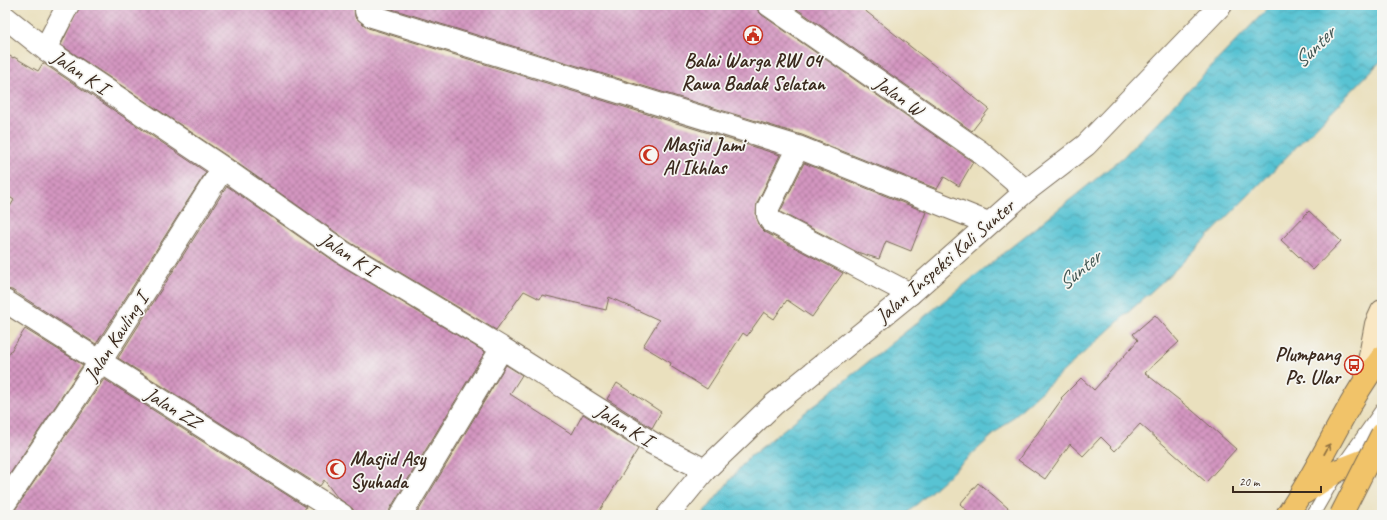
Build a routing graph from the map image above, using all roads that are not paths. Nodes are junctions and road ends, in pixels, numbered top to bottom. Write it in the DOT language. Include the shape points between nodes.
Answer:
graph roads {
  1 [pos="68,5"];
  2 [pos="366,5"];
  3 [pos="769,5"];
  4 [pos="1221,5"];
  5 [pos="5,17"];
  6 [pos="45,49"];
  7 [pos="798,147"];
  8 [pos="223,168"];
  9 [pos="1026,191"];
  10 [pos="988,223"];
  11 [pos="910,294"];
  12 [pos="5,301"];
  13 [pos="1382,311"];
  14 [pos="502,348"];
  15 [pos="1382,357"];
  16 [pos="100,362"];
  17 [pos="1366,377"];
  18 [pos="1382,409"];
  19 [pos="1382,434"];
  20 [pos="1382,462"];
  21 [pos="705,470"];
  22 [pos="1339,470"];
  23 [pos="1301,495"];
  24 [pos="5,503"];
  25 [pos="342,515"];
  26 [pos="401,515"];
  27 [pos="668,515"];
  28 [pos="1287,515"];
  29 [pos="1313,515"];
  30 [pos="1341,515"];
  1 -- 6 [label="street"];
  2 -- 7 [label="street" via="366,11 372,16"];
  3 -- 9 [label="street, Jalan W" via="978,151"];
  4 -- 9 [label="street, Jalan Inspeksi Kali Sunter" via="1086,145"];
  5 -- 6 [label="street, Jalan K I"];
  6 -- 8 [label="street, Jalan K I"];
  7 -- 10 [label="street"];
  7 -- 11 [label="street" via="768,208 771,221"];
  8 -- 14 [label="street, Jalan K I" via="344,253"];
  8 -- 16 [label="street, Jalan Kavling I"];
  9 -- 10 [label="street, Jalan Inspeksi Kali Sunter"];
  10 -- 11 [label="street, Jalan Inspeksi Kali Sunter"];
  11 -- 21 [label="street, Jalan Inspeksi Kali Sunter" via="773,405"];
  12 -- 16 [label="street, Jalan ZZ"];
  13 -- 17 [label="main road" via="1374,332"];
  14 -- 21 [label="street, Jalan K I" via="652,443"];
  14 -- 26 [label="street"];
  15 -- 17 [label="highway"];
  16 -- 24 [label="street, Jalan Kavling I"];
  16 -- 25 [label="street, Jalan ZZ"];
  23 -- 17 [label="highway, one-way"];
  18 -- 22 [label="lane"];
  19 -- 30 [label="highway, bridge"];
  20 -- 22 [label="highway" via="1362,461"];
  21 -- 27 [label="street, Jalan Inspeksi Kali Sunter"];
  22 -- 23 [label="highway"];
  22 -- 29 [label="lane"];
  23 -- 28 [label="highway"];
}
